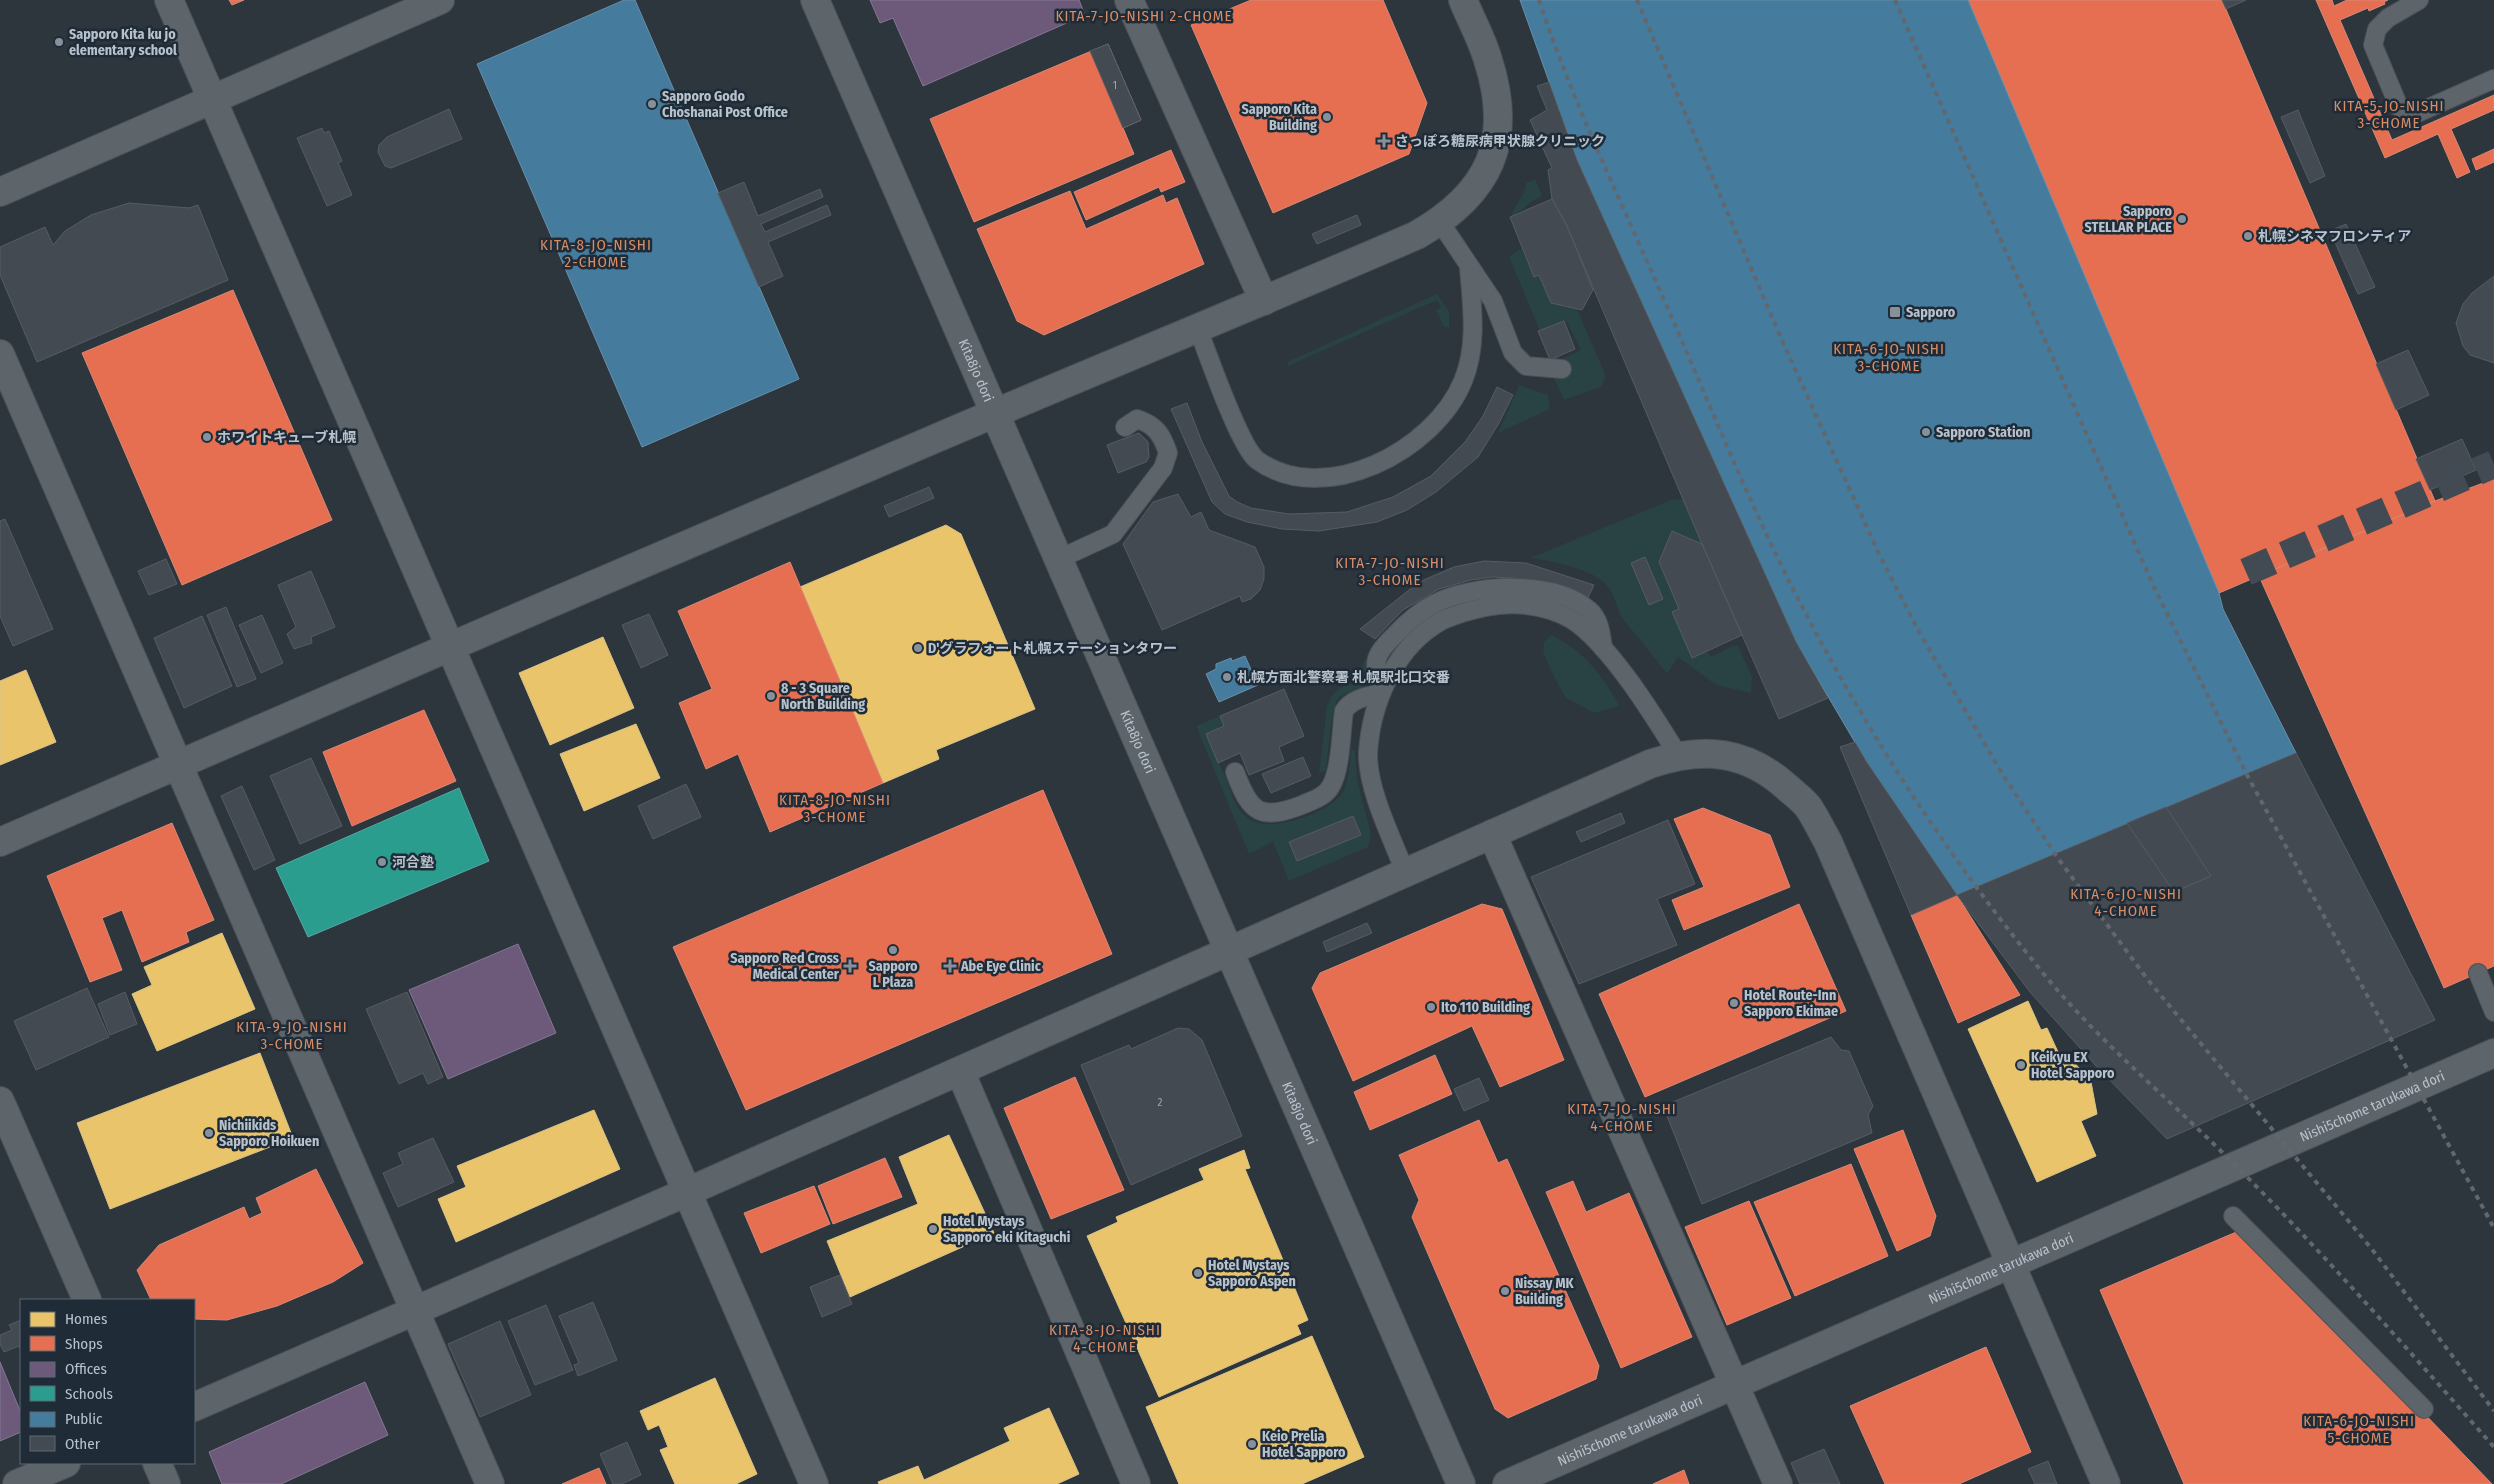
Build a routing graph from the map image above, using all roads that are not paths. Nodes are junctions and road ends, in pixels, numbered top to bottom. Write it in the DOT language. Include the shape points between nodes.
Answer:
graph roads {
  1 [pos="169,0"];
  2 [pos="440,0"];
  3 [pos="814,0"];
  4 [pos="1129,0"];
  5 [pos="1462,0"];
  6 [pos="2419,0"];
  7 [pos="2494,78"];
  8 [pos="212,99"];
  9 [pos="0,192"];
  10 [pos="1440,222"];
  11 [pos="1469,268"];
  12 [pos="1264,301"];
  13 [pos="1198,329"];
  14 [pos="0,354"];
  15 [pos="1562,369"];
  16 [pos="995,413"];
  17 [pos="1125,428"];
  18 [pos="1059,559"];
  19 [pos="450,646"];
  20 [pos="1381,693"];
  21 [pos="1678,755"];
  22 [pos="178,764"];
  23 [pos="1235,772"];
  24 [pos="1492,834"];
  25 [pos="0,842"];
  26 [pos="1405,872"];
  27 [pos="1229,952"];
  28 [pos="2478,974"];
  29 [pos="2494,1012"];
  30 [pos="2494,1053"];
  31 [pos="960,1072"];
  32 [pos="0,1101"];
  33 [pos="687,1192"];
  34 [pos="2233,1216"];
  35 [pos="2011,1265"];
  36 [pos="87,1299"];
  37 [pos="414,1310"];
  38 [pos="1734,1385"];
  39 [pos="195,1407"];
  40 [pos="2424,1409"];
  41 [pos="64,1464"];
  42 [pos="157,1464"];
  43 [pos="17,1484"];
  44 [pos="166,1484"];
  45 [pos="490,1484"];
  46 [pos="814,1484"];
  47 [pos="1136,1484"];
  48 [pos="1461,1484"];
  49 [pos="1507,1484"];
  50 [pos="1778,1484"];
  51 [pos="2106,1484"];
  1 -- 8 [label="street"];
  2 -- 8 [label="street"];
  3 -- 16 [label="street, Kita8jo dori"];
  4 -- 12 [label="street"];
  5 -- 10 [label="street" via="1488,58 1500,119 1495,148 1486,170 1458,208"];
  6 -- 7 [label="lane" via="2388,18 2377,29 2373,45 2398,107 2408,114 2415,114"];
  8 -- 9 [label="street"];
  8 -- 19 [label="street"];
  10 -- 11 [label="lane"];
  10 -- 12 [label="street"];
  11 -- 13 [label="lane" via="1473,320 1471,351 1463,382 1446,410 1399,453 1356,472 1324,478 1296,476 1256,459 1240,436"];
  11 -- 15 [label="lane" via="1492,301 1513,353 1526,366"];
  12 -- 13 [label="street"];
  13 -- 16 [label="street"];
  14 -- 22 [label="street"];
  16 -- 18 [label="street, Kita8jo dori"];
  16 -- 19 [label="street"];
  17 -- 18 [label="lane" via="1137,419 1158,430 1168,453 1163,468 1113,534"];
  18 -- 27 [label="street, Kita8jo dori"];
  19 -- 22 [label="street"];
  19 -- 33 [label="street"];
  20 -- 21 [label="lane" via="1398,661 1422,634 1443,620 1497,604 1516,604 1556,613 1588,632 1650,710"];
  20 -- 23 [label="lane" via="1348,704 1344,711 1335,775 1331,786 1317,799 1283,812 1264,814 1249,804"];
  20 -- 26 [label="lane" via="1368,755 1374,789"];
  21 -- 24 [label="street" via="1650,764"];
  21 -- 35 [label="street" via="1718,754 1746,761 1779,780 1808,806 1828,842"];
  22 -- 25 [label="street"];
  22 -- 37 [label="street"];
  24 -- 26 [label="street"];
  24 -- 38 [label="street"];
  26 -- 27 [label="street"];
  27 -- 31 [label="street"];
  27 -- 48 [label="street, Kita8jo dori"];
  28 -- 29 [label="lane"];
  30 -- 35 [label="street, Nishi5chome tarukawa dori"];
  31 -- 33 [label="street"];
  31 -- 47 [label="street"];
  32 -- 36 [label="street"];
  33 -- 37 [label="street"];
  33 -- 46 [label="street"];
  34 -- 40 [label="lane"];
  35 -- 38 [label="street, Nishi5chome tarukawa dori"];
  35 -- 51 [label="street"];
  37 -- 39 [label="street"];
  37 -- 45 [label="street"];
  38 -- 49 [label="street, Nishi5chome tarukawa dori"];
  38 -- 50 [label="street"];
  41 -- 43 [label="street"];
  42 -- 44 [label="street"];
}
